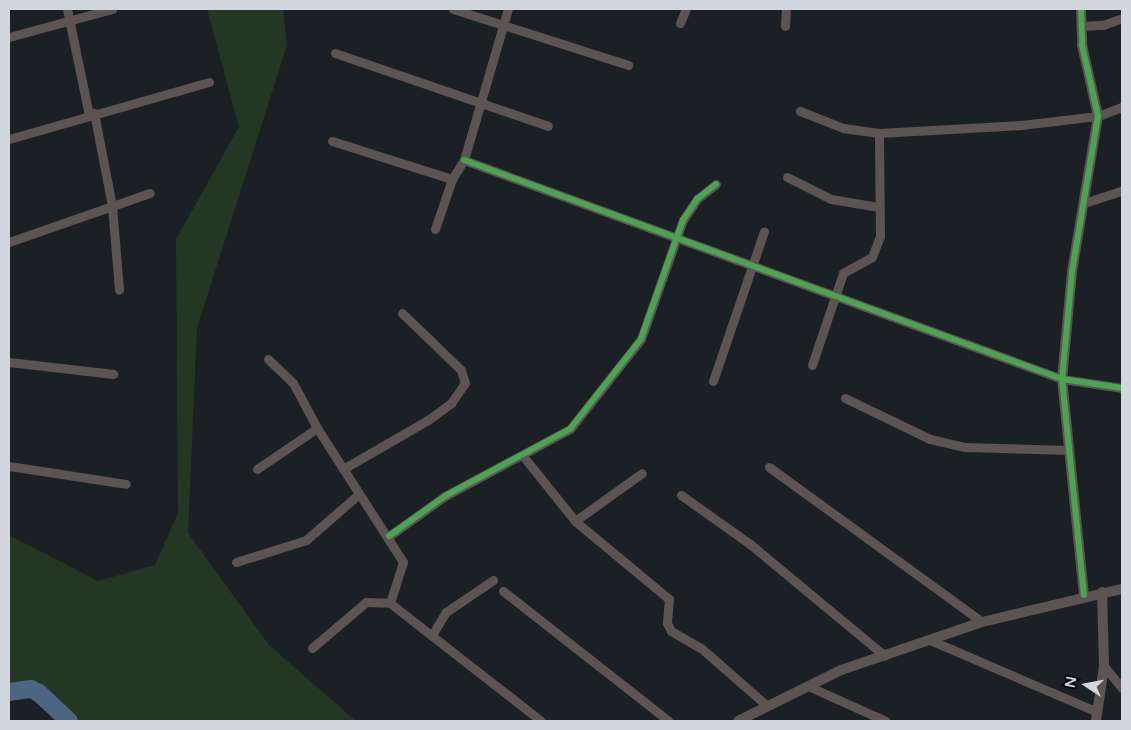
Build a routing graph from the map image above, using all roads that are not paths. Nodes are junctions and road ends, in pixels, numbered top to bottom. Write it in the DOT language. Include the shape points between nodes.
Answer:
graph roads {
  1 [pos="66,9"];
  2 [pos="112,9"];
  3 [pos="453,9"];
  4 [pos="508,9"];
  5 [pos="686,9"];
  6 [pos="786,9"];
  7 [pos="1081,9"];
  8 [pos="1122,18"];
  9 [pos="69,19"];
  10 [pos="680,24"];
  11 [pos="503,26"];
  12 [pos="785,26"];
  13 [pos="1081,26"];
  14 [pos="9,37"];
  15 [pos="335,53"];
  16 [pos="628,65"];
  17 [pos="209,82"];
  18 [pos="482,104"];
  19 [pos="1122,106"];
  20 [pos="800,111"];
  21 [pos="92,114"];
  22 [pos="1098,116"];
  23 [pos="548,126"];
  24 [pos="879,133"];
  25 [pos="9,139"];
  26 [pos="332,140"];
  27 [pos="464,160"];
  28 [pos="787,177"];
  29 [pos="452,179"];
  30 [pos="716,184"];
  31 [pos="1122,191"];
  32 [pos="150,193"];
  33 [pos="1084,203"];
  34 [pos="112,206"];
  35 [pos="879,207"];
  36 [pos="435,230"];
  37 [pos="764,231"];
  38 [pos="677,241"];
  39 [pos="9,242"];
  40 [pos="752,268"];
  41 [pos="118,290"];
  42 [pos="834,295"];
  43 [pos="402,313"];
  44 [pos="268,359"];
  45 [pos="9,362"];
  46 [pos="812,365"];
  47 [pos="113,374"];
  48 [pos="1062,379"];
  49 [pos="713,381"];
  50 [pos="1122,388"];
  51 [pos="845,398"];
  52 [pos="317,428"];
  53 [pos="1069,450"];
  54 [pos="523,456"];
  55 [pos="9,466"];
  56 [pos="769,467"];
  57 [pos="257,469"];
  58 [pos="342,469"];
  59 [pos="642,473"];
  60 [pos="126,484"];
  61 [pos="358,494"];
  62 [pos="681,496"];
  63 [pos="575,521"];
  64 [pos="389,536"];
  65 [pos="236,562"];
  66 [pos="493,580"];
  67 [pos="1122,589"];
  68 [pos="503,591"];
  69 [pos="1102,592"];
  70 [pos="1084,595"];
  71 [pos="390,603"];
  72 [pos="982,622"];
  73 [pos="432,635"];
  74 [pos="930,640"];
  75 [pos="312,648"];
  76 [pos="885,656"];
  77 [pos="1104,666"];
  78 [pos="808,686"];
  79 [pos="1122,688"];
  80 [pos="766,705"];
  81 [pos="1097,716"];
  82 [pos="541,721"];
  83 [pos="669,721"];
  84 [pos="738,721"];
  85 [pos="886,721"];
  1 -- 9 [label="street"];
  2 -- 9 [label="street"];
  3 -- 11 [label="street"];
  4 -- 11 [label="street"];
  5 -- 10 [label="street"];
  6 -- 12 [label="street"];
  7 -- 13 [label="street"];
  8 -- 13 [label="street" via="1104,25"];
  9 -- 14 [label="street"];
  9 -- 21 [label="street"];
  11 -- 16 [label="street"];
  11 -- 18 [label="street"];
  13 -- 22 [label="street"];
  15 -- 18 [label="street"];
  17 -- 21 [label="street"];
  18 -- 23 [label="street"];
  18 -- 27 [label="street"];
  19 -- 22 [label="street"];
  20 -- 24 [label="street" via="843,128"];
  21 -- 25 [label="street"];
  21 -- 34 [label="street"];
  22 -- 24 [label="street"];
  22 -- 33 [label="street"];
  24 -- 35 [label="street"];
  26 -- 29 [label="street"];
  27 -- 29 [label="street"];
  27 -- 38 [label="street"];
  28 -- 35 [label="street" via="831,199"];
  29 -- 36 [label="street"];
  30 -- 38 [label="street" via="697,200 684,220"];
  31 -- 33 [label="street"];
  32 -- 34 [label="street"];
  33 -- 48 [label="street" via="1072,272"];
  34 -- 39 [label="street"];
  34 -- 41 [label="street"];
  35 -- 42 [label="street" via="877,249 872,257 849,266"];
  37 -- 40 [label="street"];
  38 -- 40 [label="street"];
  38 -- 54 [label="street" via="641,339 570,429"];
  40 -- 42 [label="street"];
  40 -- 49 [label="street"];
  42 -- 46 [label="street"];
  42 -- 48 [label="street"];
  43 -- 58 [label="street" via="461,370 466,383 451,403 428,420"];
  44 -- 52 [label="street" via="293,383"];
  45 -- 47 [label="street"];
  48 -- 50 [label="street"];
  48 -- 53 [label="street"];
  51 -- 53 [label="street" via="930,439 966,448"];
  52 -- 57 [label="street"];
  52 -- 58 [label="street"];
  53 -- 70 [label="street"];
  54 -- 63 [label="street"];
  54 -- 64 [label="street" via="445,496"];
  55 -- 60 [label="street"];
  56 -- 72 [label="street"];
  58 -- 61 [label="street"];
  59 -- 63 [label="street"];
  61 -- 64 [label="street"];
  61 -- 65 [label="street" via="306,540"];
  62 -- 76 [label="street" via="750,544"];
  63 -- 80 [label="street" via="669,599 667,623 671,630 701,648"];
  64 -- 71 [label="street" via="403,567"];
  66 -- 73 [label="street" via="446,612"];
  67 -- 69 [label="street"];
  68 -- 83 [label="street"];
  69 -- 70 [label="street"];
  69 -- 77 [label="street"];
  70 -- 72 [label="street"];
  71 -- 73 [label="street"];
  71 -- 75 [label="street" via="366,602"];
  72 -- 74 [label="street"];
  73 -- 82 [label="street"];
  74 -- 76 [label="street"];
  74 -- 81 [label="street"];
  76 -- 78 [label="street" via="841,670"];
  77 -- 79 [label="street"];
  77 -- 81 [label="street"];
  78 -- 80 [label="street"];
  78 -- 85 [label="street"];
  80 -- 84 [label="street"];
}
